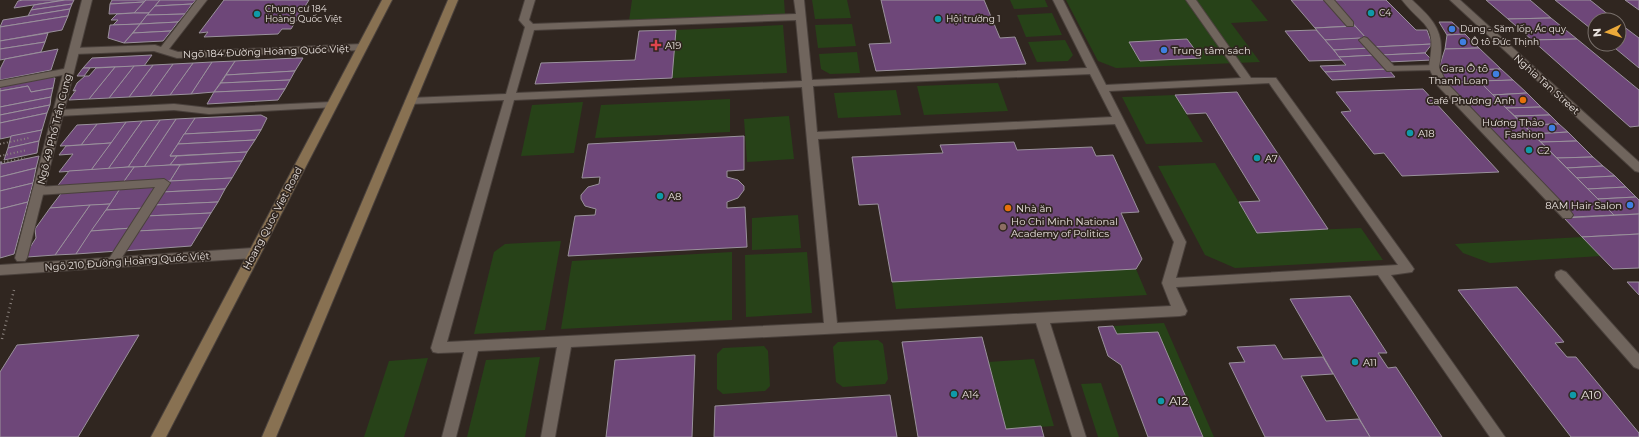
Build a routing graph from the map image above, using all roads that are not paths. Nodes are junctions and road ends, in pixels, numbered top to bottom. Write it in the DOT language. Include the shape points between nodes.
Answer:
graph roads {
  1 [pos="87,0"];
  2 [pos="202,0"];
  3 [pos="386,0"];
  4 [pos="453,0"];
  5 [pos="530,0"];
  6 [pos="799,0"];
  7 [pos="1058,0"];
  8 [pos="1191,0"];
  9 [pos="1328,0"];
  10 [pos="1407,0"];
  11 [pos="1454,0"];
  12 [pos="801,17"];
  13 [pos="1350,24"];
  14 [pos="530,27"];
  15 [pos="1364,40"];
  16 [pos="362,47"];
  17 [pos="74,50"];
  18 [pos="163,50"];
  19 [pos="1434,67"];
  20 [pos="69,70"];
  21 [pos="1094,71"];
  22 [pos="1248,81"];
  23 [pos="807,83"];
  24 [pos="0,84"];
  25 [pos="1102,88"];
  26 [pos="510,96"];
  27 [pos="410,101"];
  28 [pos="331,105"];
  29 [pos="58,113"];
  30 [pos="1119,120"];
  31 [pos="813,136"];
  32 [pos="1639,168"];
  33 [pos="38,191"];
  34 [pos="1567,215"];
  35 [pos="253,253"];
  36 [pos="113,262"];
  37 [pos="20,264"];
  38 [pos="0,270"];
  39 [pos="1382,271"];
  40 [pos="1561,276"];
  41 [pos="1168,283"];
  42 [pos="1041,318"];
  43 [pos="831,328"];
  44 [pos="565,341"];
  45 [pos="472,346"];
  46 [pos="1639,363"];
  47 [pos="158,437"];
  48 [pos="269,437"];
  49 [pos="449,437"];
  50 [pos="548,437"];
  51 [pos="1079,437"];
  52 [pos="1498,437"];
  1 -- 17 [label="street, Ngõ 49 Phố Trần Cung"];
  2 -- 18 [label="street"];
  3 -- 16 [label="main road, Hoang Quoc Viet Road"];
  4 -- 27 [label="main road"];
  5 -- 14 [label="street" via="524,20"];
  6 -- 12 [label="street"];
  7 -- 21 [label="street"];
  8 -- 22 [label="street"];
  9 -- 13 [label="street"];
  10 -- 19 [label="street" via="1432,24 1437,36 1438,49"];
  11 -- 32 [label="street, Nghia Tan Street"];
  12 -- 14 [label="street"];
  12 -- 23 [label="street"];
  14 -- 26 [label="street"];
  15 -- 19 [label="street" via="1391,69"];
  16 -- 18 [label="street, Ngõ 184 Đường Hoàng Quốc Việt" via="177,55"];
  16 -- 28 [label="main road, Hoang Quoc Viet Road"];
  17 -- 18 [label="street, Ngõ 184 Đường Hoàng Quốc Việt"];
  17 -- 20 [label="street, Ngõ 49 Phố Trần Cung"];
  19 -- 34 [label="street" via="1441,83"];
  20 -- 24 [label="street"];
  20 -- 29 [label="street, Ngõ 49 Phố Trần Cung"];
  21 -- 23 [label="street"];
  21 -- 25 [label="street"];
  22 -- 25 [label="street"];
  22 -- 39 [label="street" via="1272,80 1408,269"];
  23 -- 26 [label="street"];
  23 -- 31 [label="street"];
  25 -- 30 [label="street"];
  26 -- 27 [label="street"];
  26 -- 45 [label="street" via="438,348"];
  27 -- 48 [label="main road"];
  28 -- 29 [label="street" via="209,111 174,107"];
  28 -- 35 [label="main road, Hoang Quoc Viet Road"];
  29 -- 33 [label="street, Ngõ 49 Phố Trần Cung"];
  30 -- 31 [label="street"];
  30 -- 41 [label="street" via="1180,242"];
  31 -- 43 [label="street"];
  33 -- 36 [label="street" via="164,183"];
  33 -- 37 [label="street, Ngõ 49 Phố Trần Cung"];
  35 -- 36 [label="street, Ngõ 210 Đường Hoàng Quốc Việt"];
  35 -- 47 [label="main road, Hoang Quoc Viet Road"];
  36 -- 37 [label="street, Ngõ 210 Đường Hoàng Quốc Việt"];
  37 -- 38 [label="street, Ngõ 210 Đường Hoàng Quốc Việt"];
  39 -- 41 [label="street"];
  39 -- 52 [label="street"];
  40 -- 46 [label="street"];
  41 -- 42 [label="street" via="1180,311"];
  42 -- 43 [label="street"];
  42 -- 51 [label="street"];
  43 -- 44 [label="street"];
  44 -- 45 [label="street"];
  44 -- 50 [label="street"];
  45 -- 49 [label="street"];
}
